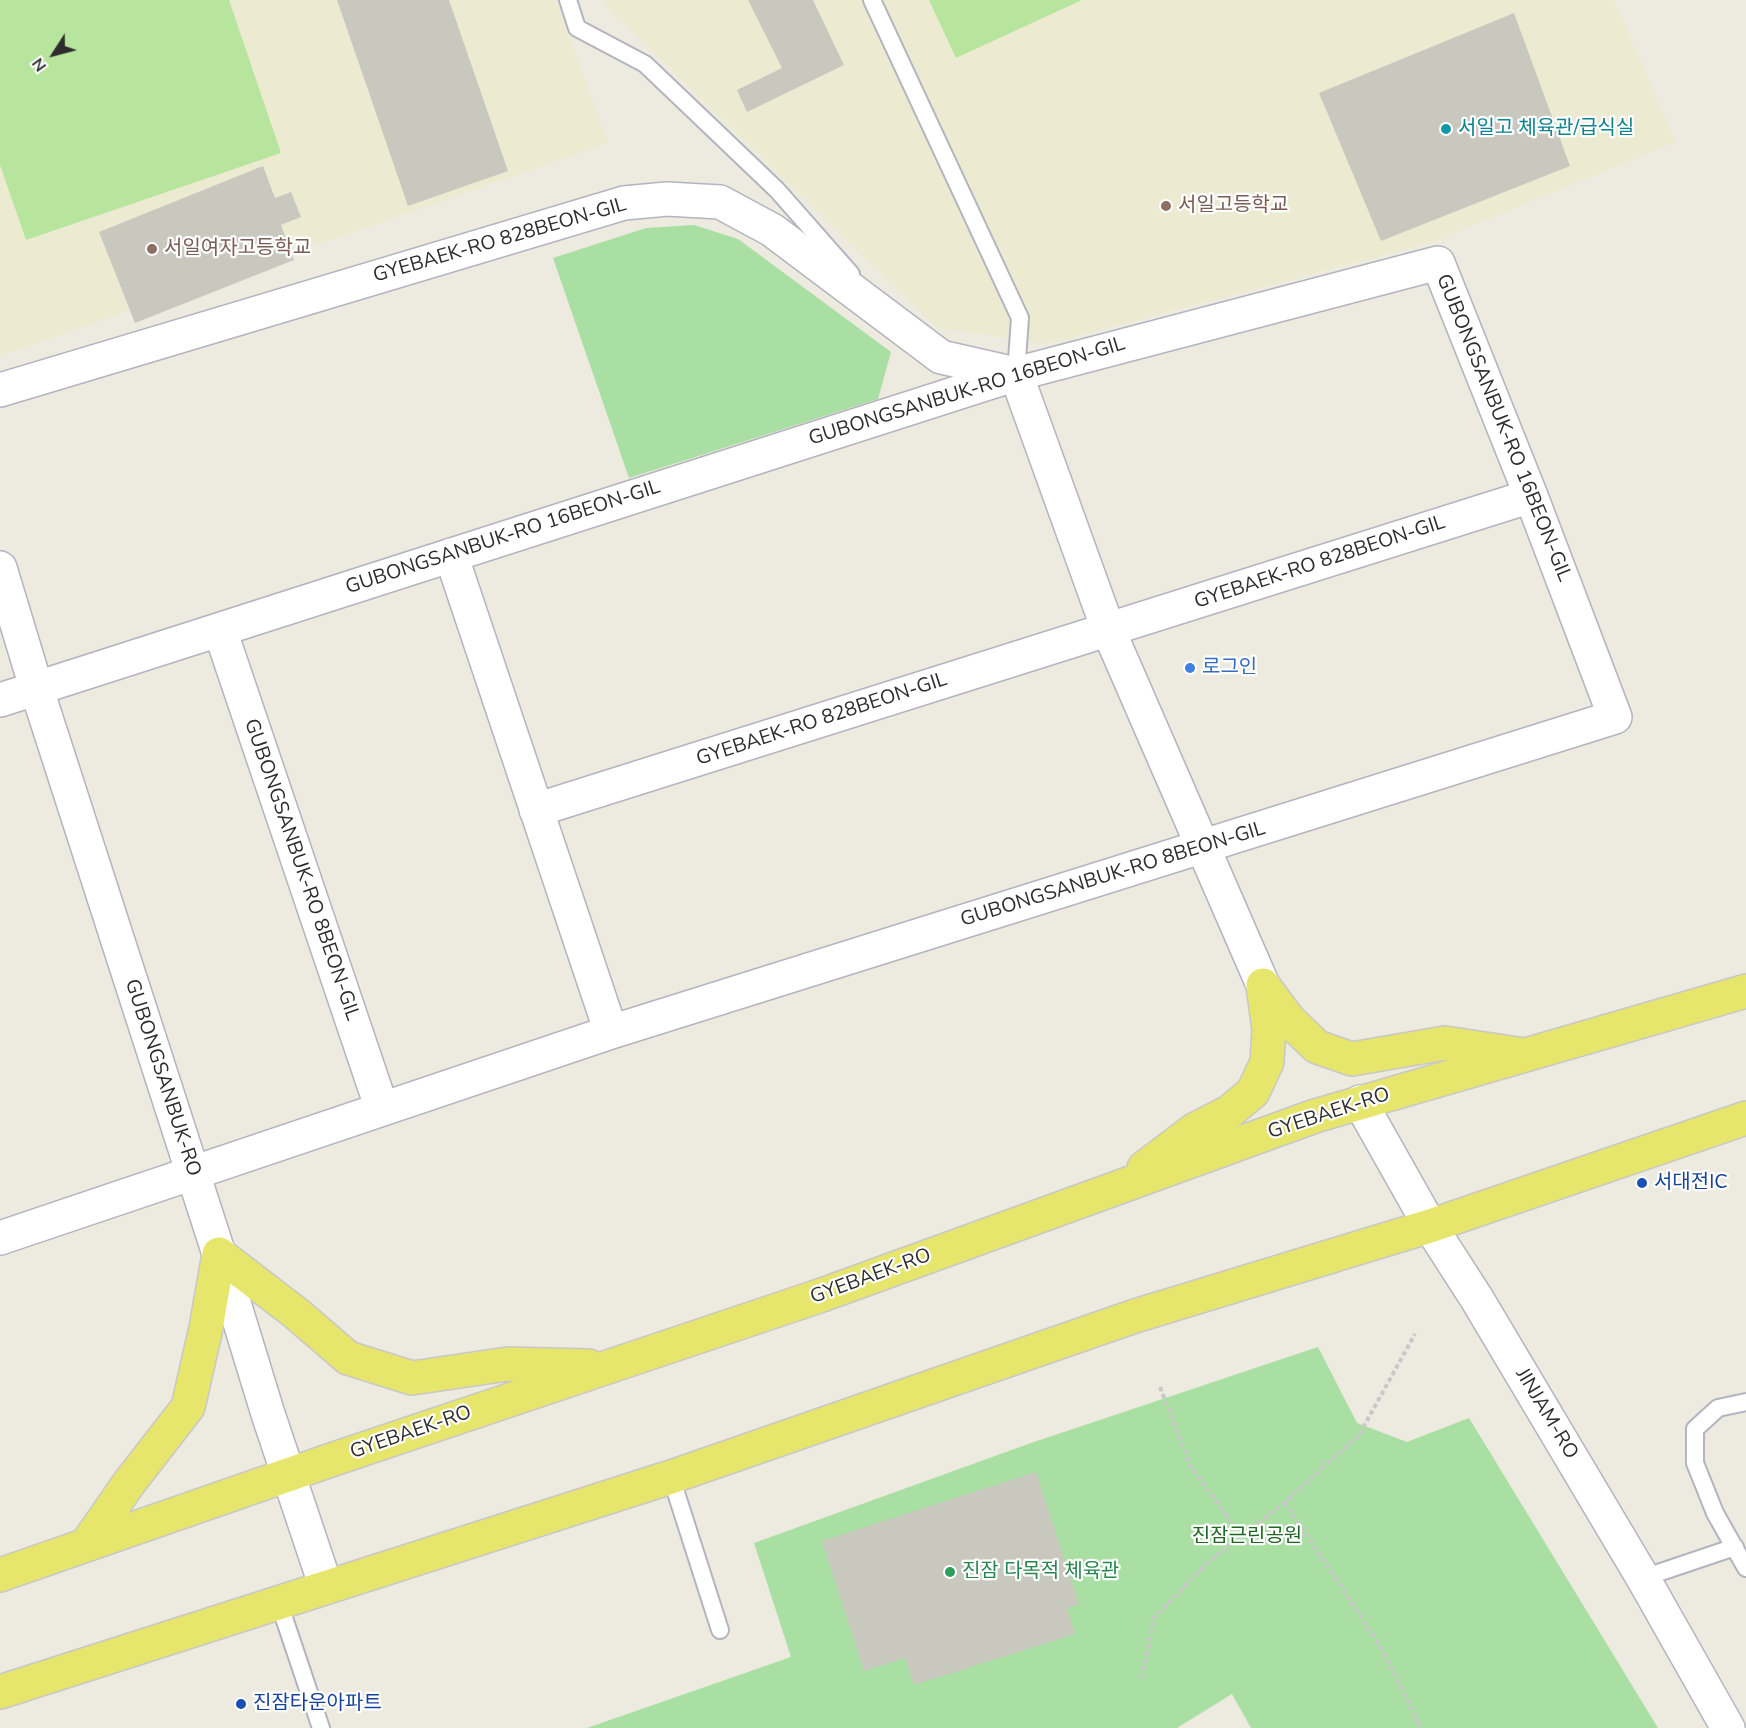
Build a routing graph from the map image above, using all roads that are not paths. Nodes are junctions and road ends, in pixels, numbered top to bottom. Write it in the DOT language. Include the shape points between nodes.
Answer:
graph roads {
  1 [pos="568,0"];
  2 [pos="872,0"];
  3 [pos="891,320"];
  4 [pos="1016,374"];
  5 [pos="0,390"];
  6 [pos="1531,496"];
  7 [pos="451,555"];
  8 [pos="0,568"];
  9 [pos="1108,629"];
  10 [pos="220,630"];
  11 [pos="36,687"];
  12 [pos="0,700"];
  13 [pos="1615,717"];
  14 [pos="536,810"];
  15 [pos="1203,847"];
  16 [pos="1263,985"];
  17 [pos="1746,991"];
  18 [pos="611,1032"];
  19 [pos="1529,1055"];
  20 [pos="1360,1102"];
  21 [pos="382,1109"];
  22 [pos="1746,1118"];
  23 [pos="193,1172"];
  24 [pos="1117,1188"];
  25 [pos="1430,1226"];
  26 [pos="0,1238"];
  27 [pos="219,1254"];
  28 [pos="611,1366"];
  29 [pos="1746,1402"];
  30 [pos="289,1475"];
  31 [pos="671,1477"];
  32 [pos="86,1545"];
  33 [pos="1735,1548"];
  34 [pos="1746,1568"];
  35 [pos="0,1575"];
  36 [pos="1643,1578"];
  37 [pos="326,1587"];
  38 [pos="279,1603"];
  39 [pos="720,1630"];
  40 [pos="0,1692"];
  41 [pos="321,1728"];
  42 [pos="1728,1728"];
  1 -- 3 [label="lane" via="577,28 645,64 777,190"];
  2 -- 4 [label="lane" via="1020,318"];
  3 -- 4 [label="street, GYEBAEK-RO 828BEON-GIL" via="941,357"];
  3 -- 5 [label="street, GYEBAEK-RO 828BEON-GIL" via="772,230 720,202 667,198 624,203"];
  4 -- 6 [label="street, GUBONGSANBUK-RO 16BEON-GIL" via="1438,263"];
  4 -- 7 [label="street, GUBONGSANBUK-RO 16BEON-GIL"];
  4 -- 9 [label="street"];
  6 -- 9 [label="street, GYEBAEK-RO 828BEON-GIL"];
  6 -- 13 [label="street, GUBONGSANBUK-RO 16BEON-GIL"];
  7 -- 10 [label="street, GUBONGSANBUK-RO 16BEON-GIL"];
  7 -- 14 [label="street"];
  8 -- 11 [label="street, GUBONGSANBUK-RO"];
  9 -- 14 [label="street, GYEBAEK-RO 828BEON-GIL"];
  9 -- 15 [label="street"];
  10 -- 11 [label="street, GUBONGSANBUK-RO 16BEON-GIL"];
  10 -- 21 [label="street, GUBONGSANBUK-RO 8BEON-GIL"];
  11 -- 12 [label="street, GUBONGSANBUK-RO 16BEON-GIL"];
  11 -- 23 [label="street, GUBONGSANBUK-RO"];
  13 -- 15 [label="street, GUBONGSANBUK-RO 8BEON-GIL"];
  14 -- 18 [label="street"];
  15 -- 16 [label="street"];
  15 -- 18 [label="street, GUBONGSANBUK-RO 8BEON-GIL"];
  16 -- 19 [label="main road" via="1289,1020 1317,1047 1352,1059 1445,1043"];
  16 -- 24 [label="main road" via="1269,1029 1267,1062 1253,1092"];
  17 -- 19 [label="main road, GYEBAEK-RO"];
  18 -- 21 [label="street, GUBONGSANBUK-RO 8BEON-GIL"];
  19 -- 20 [label="main road, GYEBAEK-RO"];
  20 -- 24 [label="main road, GYEBAEK-RO"];
  20 -- 25 [label="street, JINJAM-RO"];
  21 -- 23 [label="street, GUBONGSANBUK-RO 8BEON-GIL"];
  22 -- 25 [label="main road"];
  23 -- 26 [label="street, GUBONGSANBUK-RO 8BEON-GIL"];
  23 -- 27 [label="street, GUBONGSANBUK-RO"];
  24 -- 28 [label="main road, GYEBAEK-RO" via="822,1295"];
  25 -- 31 [label="main road" via="1135,1316"];
  25 -- 36 [label="street, JINJAM-RO"];
  27 -- 28 [label="main road" via="348,1358 412,1378 508,1364"];
  27 -- 30 [label="street, GUBONGSANBUK-RO"];
  27 -- 32 [label="main road" via="188,1407"];
  28 -- 30 [label="main road, GYEBAEK-RO"];
  29 -- 33 [label="lane" via="1718,1408 1695,1429 1695,1463 1715,1513"];
  30 -- 32 [label="main road, GYEBAEK-RO"];
  30 -- 37 [label="street, GUBONGSANBUK-RO"];
  31 -- 37 [label="main road"];
  31 -- 39 [label="lane"];
  32 -- 35 [label="main road, GYEBAEK-RO"];
  33 -- 34 [label="lane"];
  33 -- 36 [label="lane"];
  36 -- 42 [label="street, JINJAM-RO"];
  37 -- 38 [label="main road"];
  38 -- 40 [label="main road"];
  38 -- 41 [label="lane"];
}
